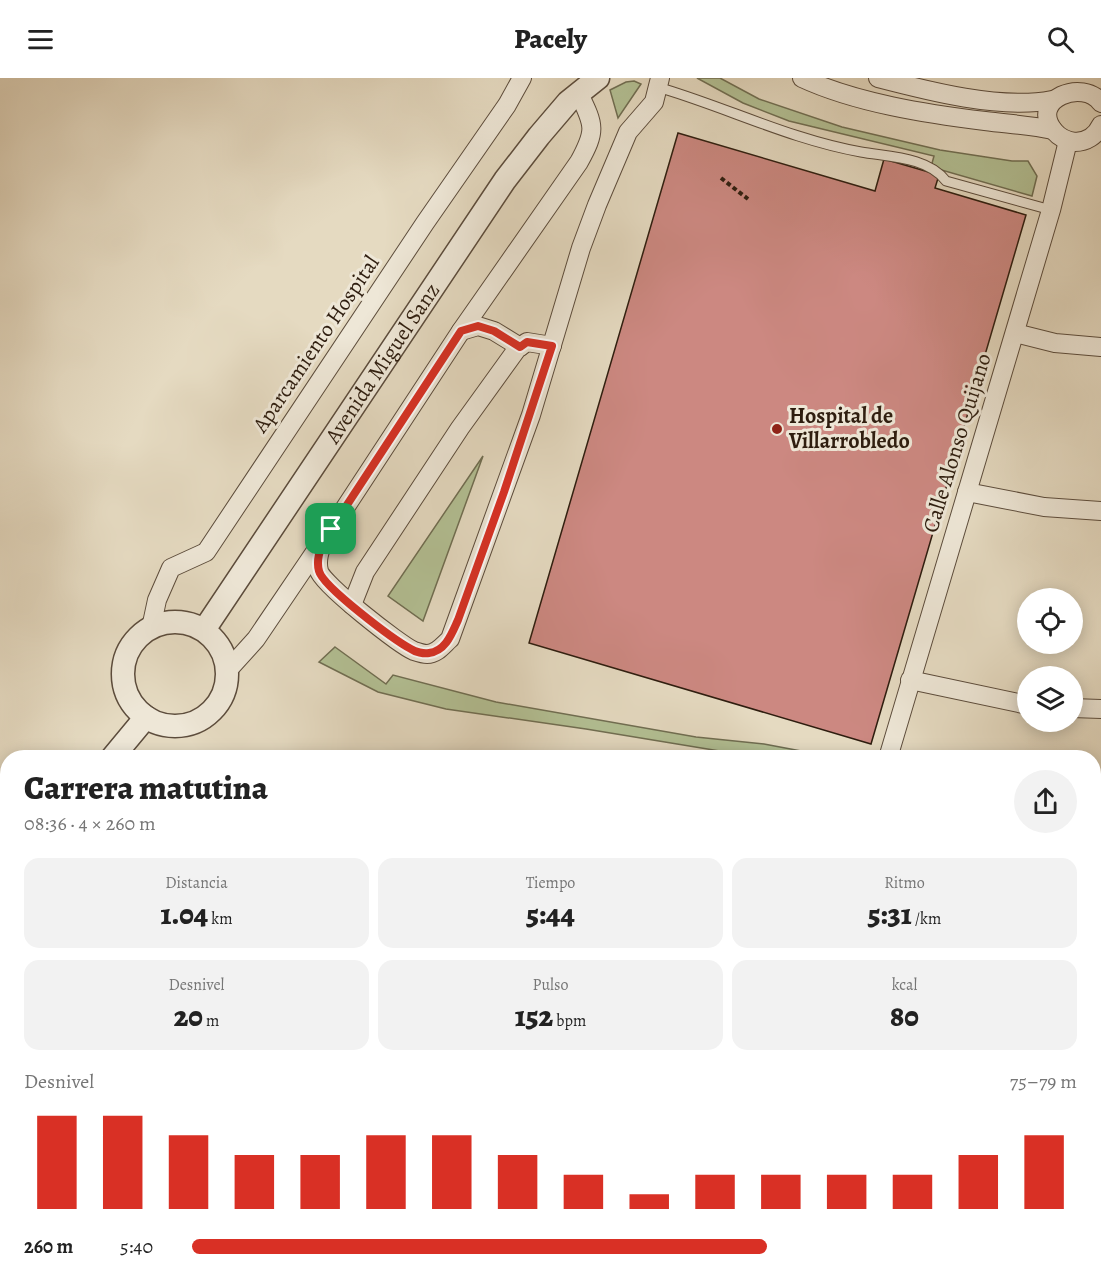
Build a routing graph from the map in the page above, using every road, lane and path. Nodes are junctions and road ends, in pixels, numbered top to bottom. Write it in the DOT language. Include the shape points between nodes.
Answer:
graph roads {
  1 [pos="522,78"];
  2 [pos="598,78"];
  3 [pos="802,78"];
  4 [pos="878,78"];
  5 [pos="659,85"];
  6 [pos="575,91"];
  7 [pos="1095,93"];
  8 [pos="1052,100"];
  9 [pos="1100,129"];
  10 [pos="1053,130"];
  11 [pos="1068,141"];
  12 [pos="721,178"];
  13 [pos="748,199"];
  14 [pos="1051,210"];
  15 [pos="461,331"];
  16 [pos="1015,333"];
  17 [pos="552,346"];
  18 [pos="520,347"];
  19 [pos="1101,347"];
  20 [pos="967,492"];
  21 [pos="1101,511"];
  22 [pos="331,529"];
  23 [pos="352,605"];
  24 [pos="152,628"];
  25 [pos="204,630"];
  26 [pos="228,670"];
  27 [pos="910,680"];
  28 [pos="1017,703"];
  29 [pos="1083,708"];
  30 [pos="1101,709"];
  31 [pos="146,717"];
  32 [pos="119,750"];
  33 [pos="890,750"];
  1 -- 24 [label="street, Aparcamiento Hospital" via="206,552 171,568 157,600"];
  2 -- 6 [label="street, Avenida Miguel Sanz"];
  3 -- 10 [label="street" via="898,107"];
  4 -- 8 [label="street" via="973,98 1031,104"];
  5 -- 14 [label="lane" via="809,139 917,161 946,181"];
  5 -- 17 [label="street" via="654,102 628,132 597,205"];
  6 -- 15 [label="street" via="590,117 591,139 555,198"];
  6 -- 25 [label="street, Avenida Miguel Sanz" via="505,180"];
  7 -- 8 [label="street" via="1076,86 1058,92"];
  8 -- 10 [label="street" via="1048,115"];
  9 -- 11 [label="street" via="1085,140"];
  10 -- 11 [label="street"];
  11 -- 14 [label="street, Calle Alonso Quijano"];
  12 -- 13 [label="path"];
  14 -- 16 [label="street, Calle Alonso Quijano"];
  15 -- 18 [label="street" via="478,326"];
  15 -- 22 [label="street"];
  16 -- 19 [label="street" via="1055,343"];
  16 -- 20 [label="street, Calle Alonso Quijano"];
  17 -- 18 [label="street" via="527,342"];
  17 -- 23 [label="street" via="450,639 427,654 412,650"];
  18 -- 23 [label="street" via="460,428 365,572"];
  20 -- 21 [label="street" via="1044,507"];
  20 -- 27 [label="street, Calle Alonso Quijano"];
  22 -- 23 [label="street" via="318,558 319,573"];
  22 -- 26 [label="street" via="256,639"];
  24 -- 25 [label="street" via="169,622 187,623"];
  24 -- 31 [label="street" via="137,639 127,654 123,671 125,689 133,705"];
  25 -- 26 [label="street" via="224,654"];
  26 -- 31 [label="street" via="227,687 209,715 178,727 161,725"];
  27 -- 28 [label="street"];
  27 -- 33 [label="street, Calle Alonso Quijano"];
  29 -- 30 [label="street"];
  31 -- 32 [label="street"];
}
